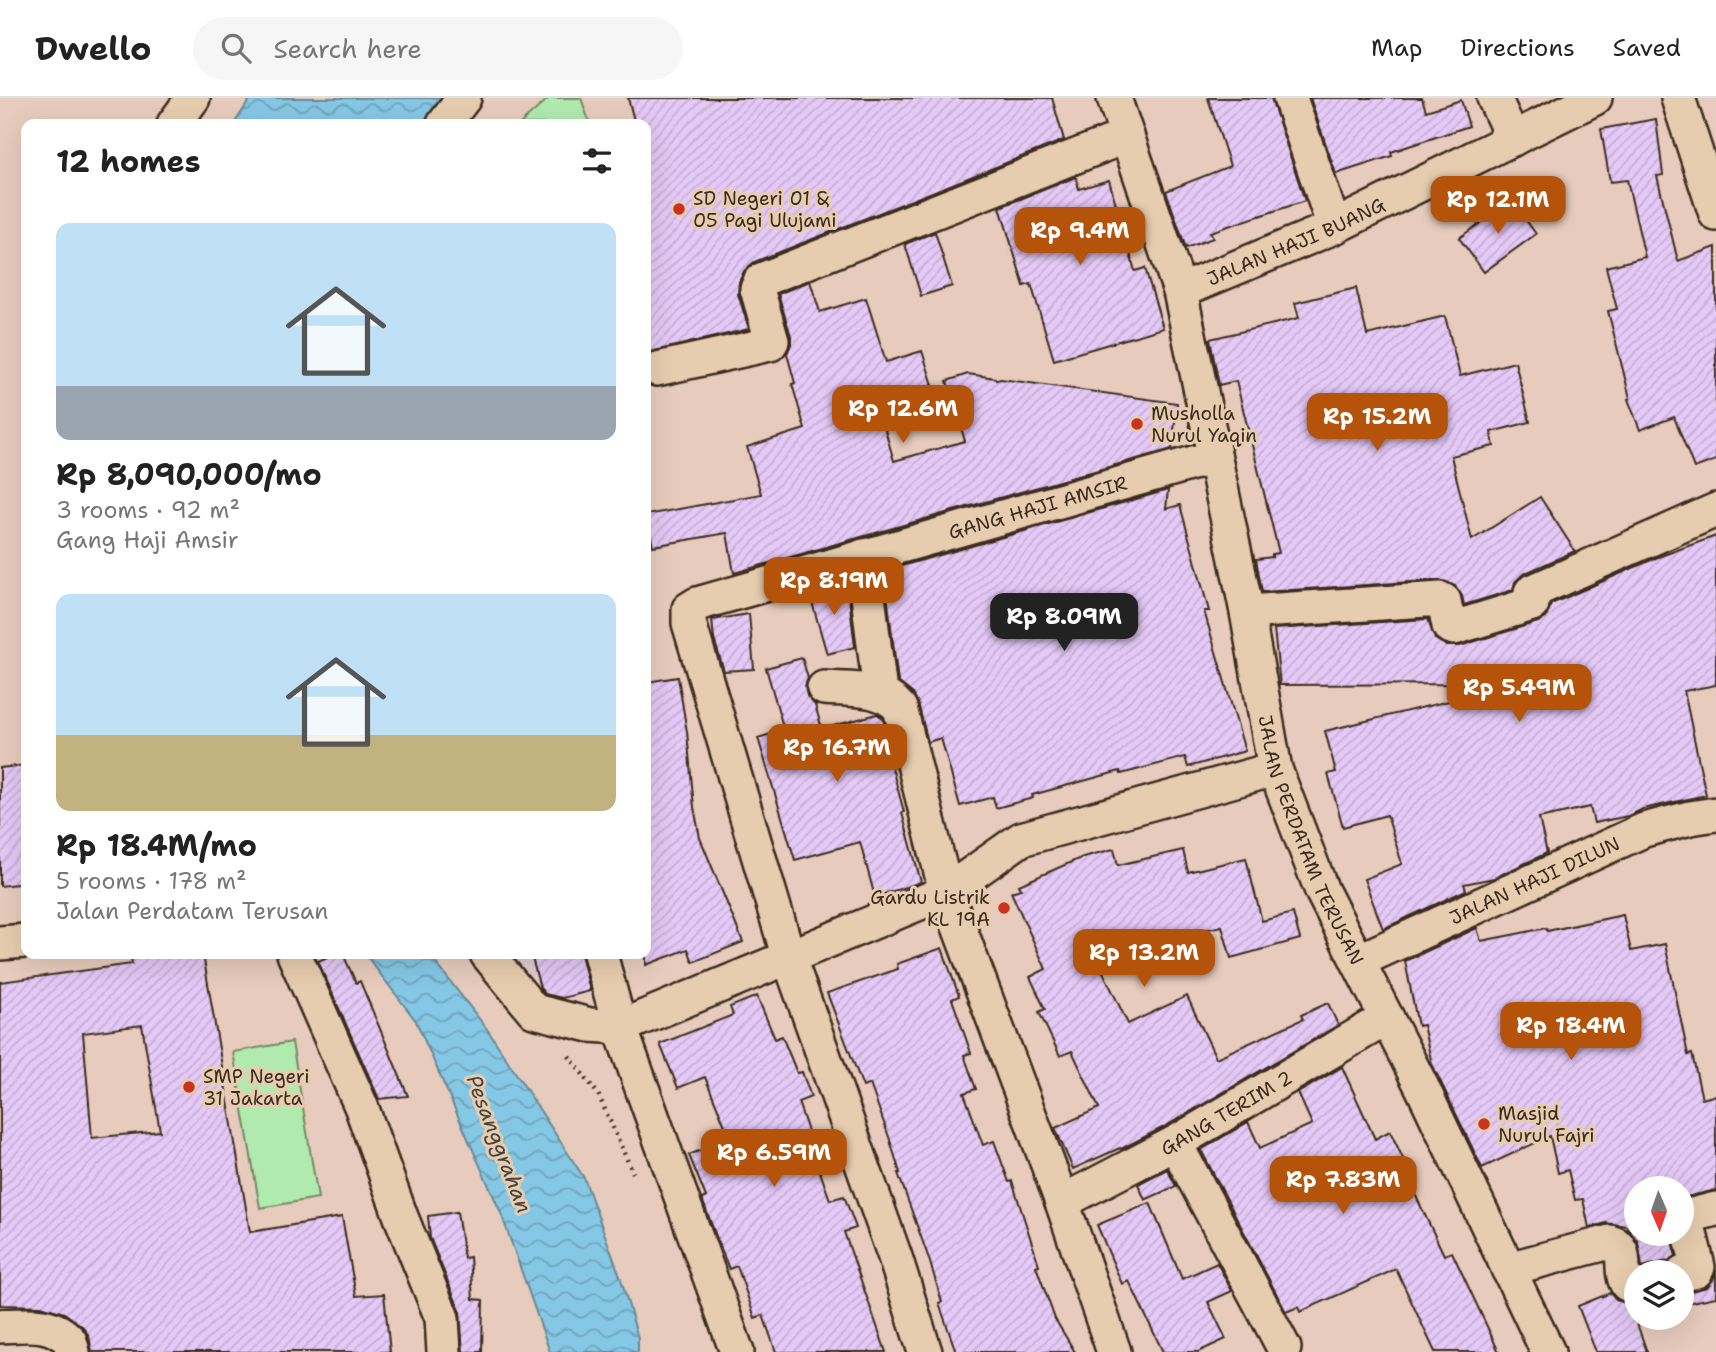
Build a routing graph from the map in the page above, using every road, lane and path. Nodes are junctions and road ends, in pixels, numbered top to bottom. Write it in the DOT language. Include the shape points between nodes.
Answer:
graph roads {
  1 [pos="192,98"];
  2 [pos="464,98"];
  3 [pos="1114,98"];
  4 [pos="1290,98"];
  5 [pos="1494,98"];
  6 [pos="1595,98"];
  7 [pos="1678,98"];
  8 [pos="177,119"];
  9 [pos="448,119"];
  10 [pos="1126,135"];
  11 [pos="1513,139"];
  12 [pos="1716,214"];
  13 [pos="1334,227"];
  14 [pos="1180,291"];
  15 [pos="657,369"];
  16 [pos="1214,457"];
  17 [pos="1716,510"];
  18 [pos="863,556"];
  19 [pos="1247,612"];
  20 [pos="824,688"];
  21 [pos="880,692"];
  22 [pos="1275,769"];
  23 [pos="1716,814"];
  24 [pos="946,892"];
  25 [pos="21,941"];
  26 [pos="0,943"];
  27 [pos="789,958"];
  28 [pos="296,959"];
  29 [pos="491,959"];
  30 [pos="601,959"];
  31 [pos="1358,961"];
  32 [pos="1387,1018"];
  33 [pos="620,1027"];
  34 [pos="1175,1143"];
  35 [pos="1062,1202"];
  36 [pos="1716,1209"];
  37 [pos="1508,1269"];
  38 [pos="1694,1271"];
  39 [pos="1624,1280"];
  40 [pos="0,1326"];
  41 [pos="71,1346"];
  42 [pos="1284,1348"];
  43 [pos="444,1352"];
  44 [pos="737,1352"];
  45 [pos="925,1352"];
  46 [pos="1114,1352"];
  47 [pos="1548,1352"];
  1 -- 8 [label="street"];
  2 -- 9 [label="street"];
  3 -- 10 [label="street, JALAN HAJI BUANG"];
  4 -- 13 [label="street"];
  5 -- 11 [label="street"];
  6 -- 11 [label="street, JALAN HAJI BUANG"];
  7 -- 12 [label="street"];
  10 -- 14 [label="street, JALAN HAJI BUANG"];
  10 -- 15 [label="street" via="761,280 757,289 770,344"];
  11 -- 13 [label="street, JALAN HAJI BUANG"];
  13 -- 14 [label="street, JALAN HAJI BUANG"];
  14 -- 16 [label="street, JALAN PERDATAM TERUSAN"];
  16 -- 18 [label="street, GANG HAJI AMSIR"];
  16 -- 19 [label="street, JALAN PERDATAM TERUSAN"];
  17 -- 19 [label="street" via="1531,592 1533,604 1454,628 1449,626 1441,599"];
  18 -- 21 [label="street"];
  18 -- 27 [label="street, GANG HAJI AMSIR" via="689,609 689,623"];
  19 -- 22 [label="street, JALAN PERDATAM TERUSAN"];
  20 -- 21 [label="street"];
  21 -- 24 [label="street" via="900,708"];
  22 -- 24 [label="street" via="1021,839"];
  22 -- 31 [label="street, JALAN PERDATAM TERUSAN" via="1322,891"];
  23 -- 31 [label="street, JALAN HAJI DILUN" via="1644,830"];
  24 -- 27 [label="street"];
  24 -- 35 [label="street"];
  25 -- 26 [label="street"];
  27 -- 33 [label="street"];
  27 -- 45 [label="street"];
  28 -- 43 [label="street" via="361,1106 442,1318"];
  29 -- 33 [label="street" via="534,1011 590,1025"];
  30 -- 33 [label="street"];
  31 -- 32 [label="street, JALAN PERDATAM TERUSAN"];
  32 -- 34 [label="street, GANG TERIM 2"];
  32 -- 37 [label="street, JALAN PERDATAM TERUSAN"];
  33 -- 44 [label="street"];
  34 -- 35 [label="street, GANG TERIM 2"];
  34 -- 42 [label="street"];
  35 -- 46 [label="street"];
  36 -- 38 [label="street" via="1688,1216 1698,1267"];
  37 -- 39 [label="street" via="1610,1242 1622,1249"];
  37 -- 47 [label="street, JALAN PERDATAM TERUSAN"];
  40 -- 41 [label="street" via="42,1324 63,1333"];
}
